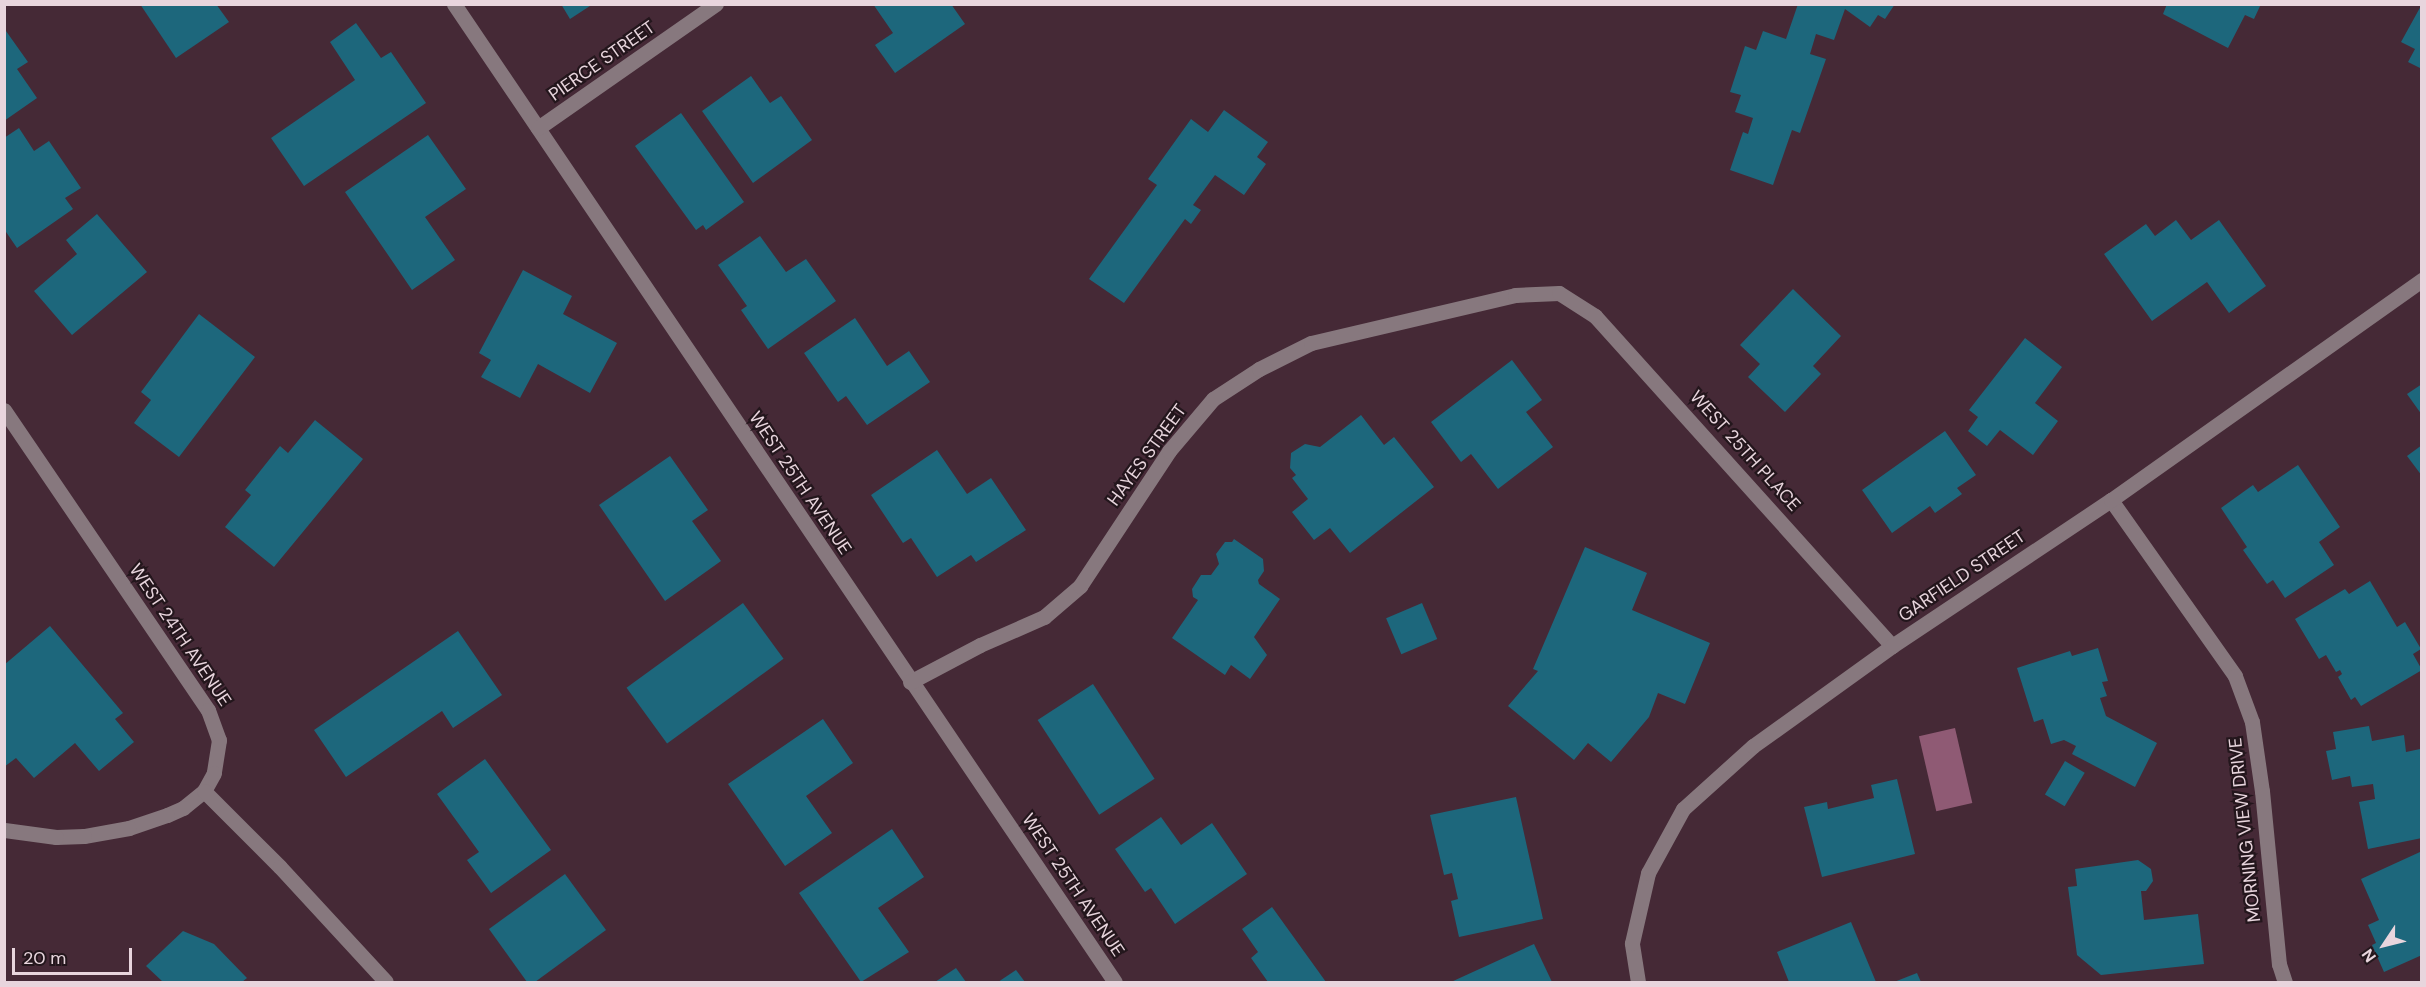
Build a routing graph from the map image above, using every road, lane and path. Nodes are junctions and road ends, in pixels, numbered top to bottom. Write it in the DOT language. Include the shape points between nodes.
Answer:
graph roads {
  1 [pos="454,4"];
  2 [pos="716,4"];
  3 [pos="538,128"];
  4 [pos="2421,280"];
  5 [pos="1558,293"];
  6 [pos="4,410"];
  7 [pos="2111,500"];
  8 [pos="1892,646"];
  9 [pos="910,682"];
  10 [pos="204,791"];
  11 [pos="4,830"];
  12 [pos="386,982"];
  13 [pos="1115,982"];
  14 [pos="1638,982"];
  15 [pos="2285,982"];
  1 -- 3 [label="street, WEST 25TH AVENUE"];
  2 -- 3 [label="street, PIERCE STREET"];
  3 -- 9 [label="street, WEST 25TH AVENUE"];
  4 -- 7 [label="street, GARFIELD STREET"];
  5 -- 8 [label="street, WEST 25TH PLACE" via="1595,316 1634,356"];
  5 -- 9 [label="street, HAYES STREET" via="1515,295 1311,343 1259,369 1213,399 1169,451 1080,586 1044,617"];
  6 -- 10 [label="street, WEST 24TH AVENUE" via="208,710 219,740 219,755"];
  7 -- 8 [label="street, GARFIELD STREET"];
  7 -- 15 [label="street, MORNING VIEW DRIVE" via="2235,676 2252,722 2279,964"];
  8 -- 14 [label="street, GARFIELD STREET" via="1753,746 1683,809 1648,873 1632,943"];
  9 -- 13 [label="street, WEST 25TH AVENUE"];
  10 -- 11 [label="street" via="167,815 107,833 56,837"];
  10 -- 12 [label="street"];
}
